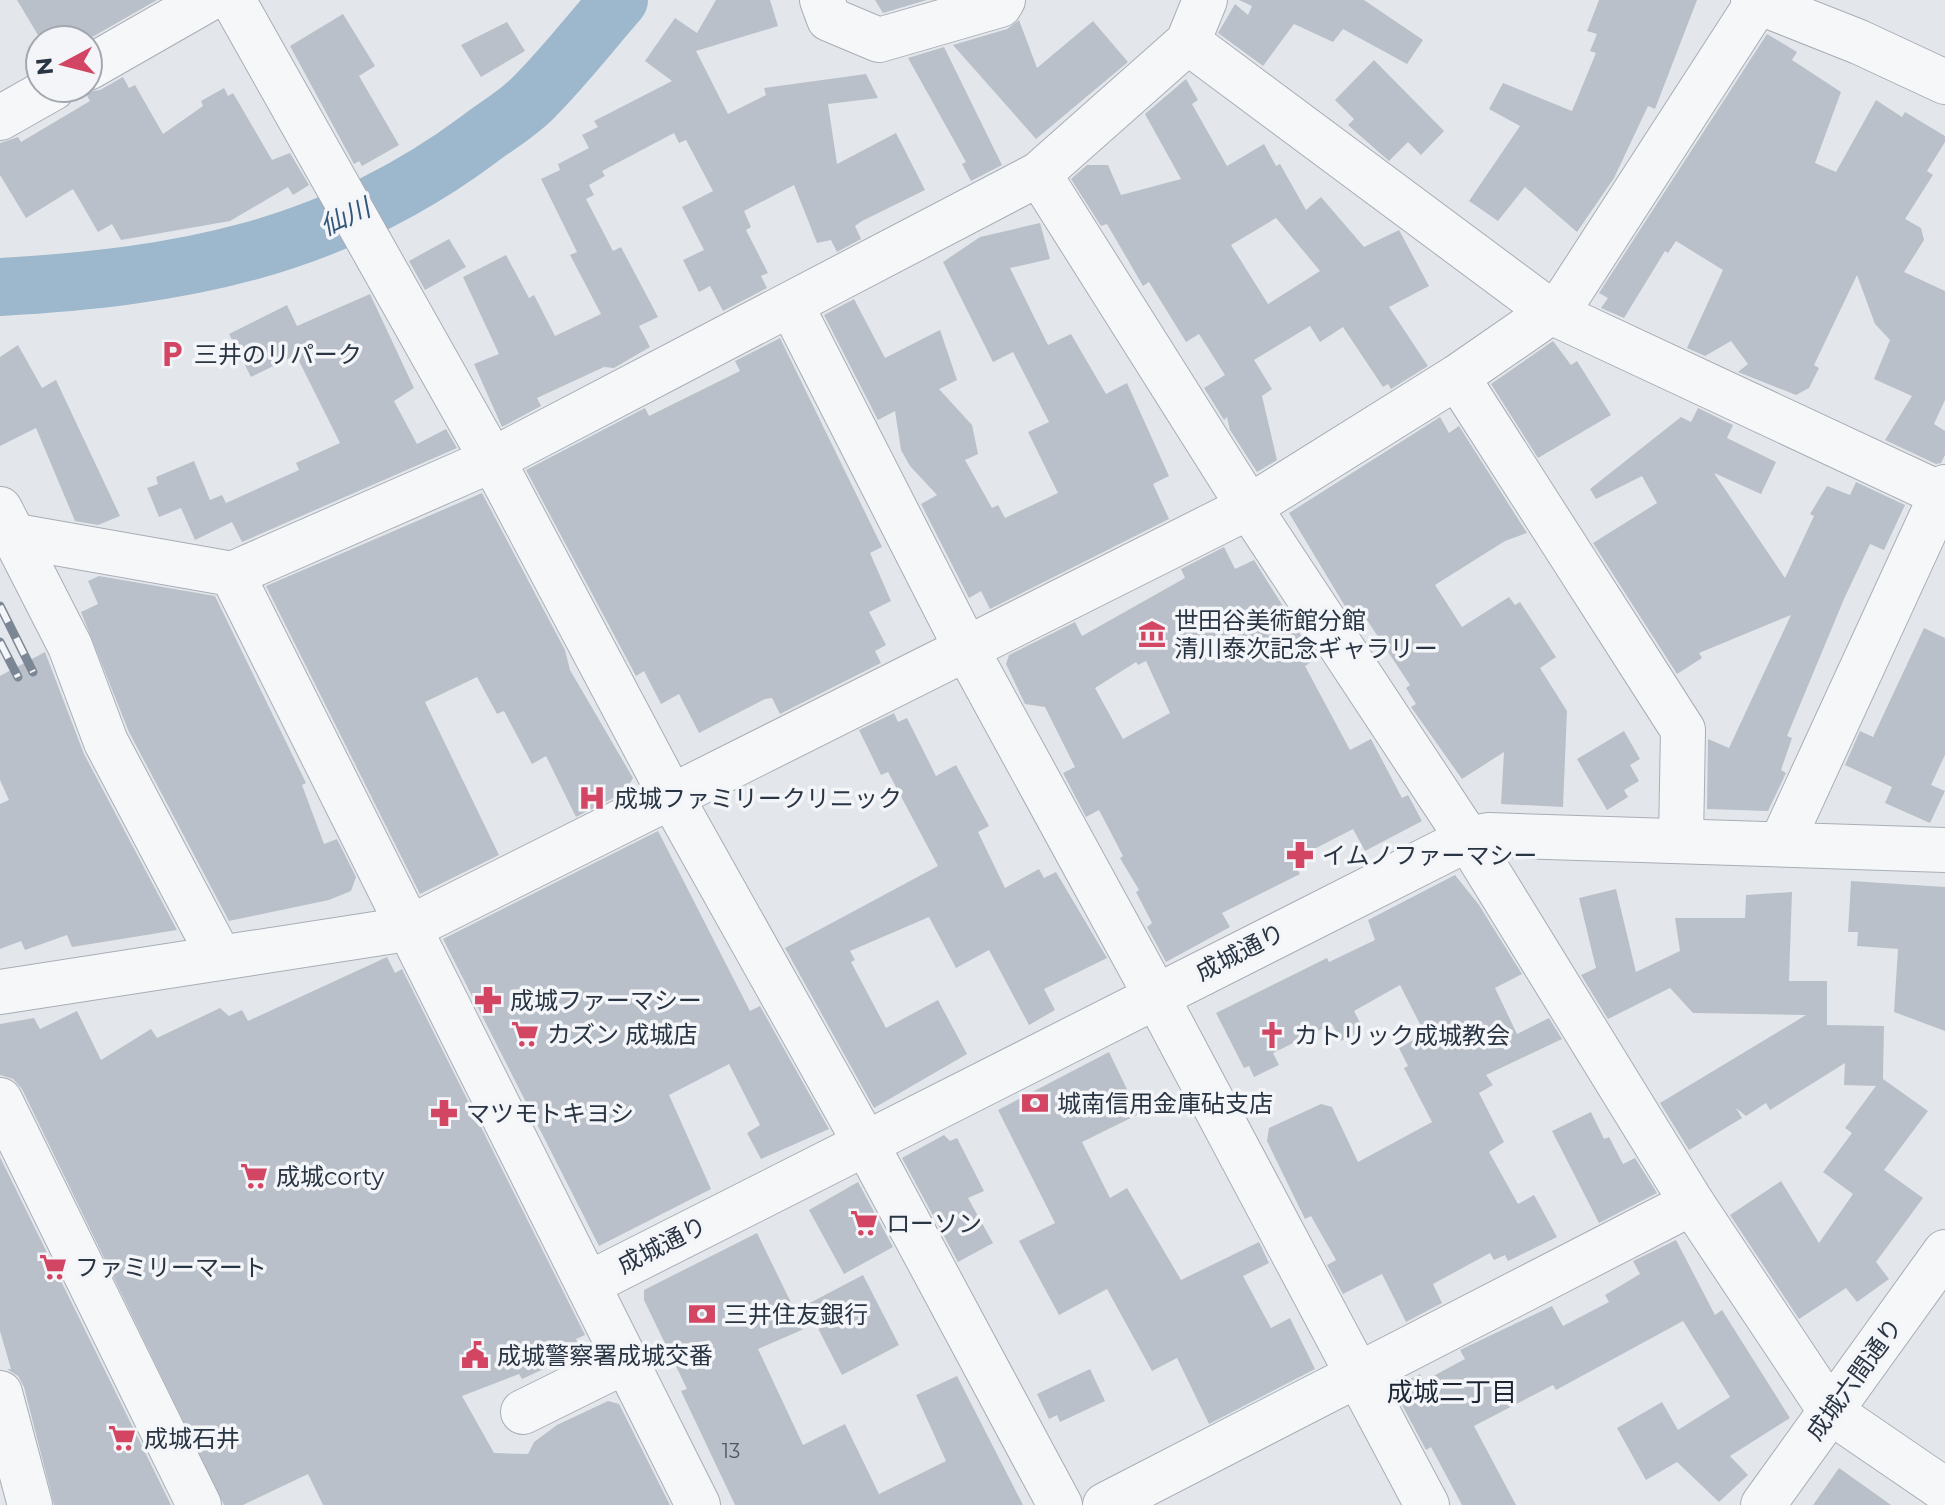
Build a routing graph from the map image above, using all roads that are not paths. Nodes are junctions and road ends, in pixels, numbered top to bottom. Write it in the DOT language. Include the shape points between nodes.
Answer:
graph roads {
  1 [pos="207,0"];
  2 [pos="233,0"];
  3 [pos="822,0"];
  4 [pos="1003,0"];
  5 [pos="1205,0"];
  6 [pos="1757,1"];
  7 [pos="1188,42"];
  8 [pos="104,59"];
  9 [pos="1945,82"];
  10 [pos="25,104"];
  11 [pos="0,118"];
  12 [pos="1039,174"];
  13 [pos="791,305"];
  14 [pos="1551,312"];
  15 [pos="1457,377"];
  16 [pos="492,460"];
  17 [pos="1944,492"];
  18 [pos="1249,507"];
  19 [pos="8,523"];
  20 [pos="232,574"];
  21 [pos="967,650"];
  22 [pos="672,798"];
  23 [pos="1468,839"];
  24 [pos="1681,839"];
  25 [pos="1781,844"];
  26 [pos="1945,850"];
  27 [pos="407,929"];
  28 [pos="219,956"];
  29 [pos="0,992"];
  30 [pos="1156,995"];
  31 [pos="0,1100"];
  32 [pos="864,1141"];
  33 [pos="1692,1203"];
  34 [pos="1945,1252"];
  35 [pos="588,1284"];
  36 [pos="626,1361"];
  37 [pos="1360,1376"];
  38 [pos="0,1393"];
  39 [pos="523,1412"];
  40 [pos="1831,1412"];
  41 [pos="1945,1490"];
  42 [pos="30,1505"];
  43 [pos="199,1505"];
  44 [pos="698,1505"];
  45 [pos="1060,1505"];
  46 [pos="1105,1505"];
  47 [pos="1427,1505"];
  48 [pos="1763,1505"];
  1 -- 8 [label="street"];
  2 -- 16 [label="street"];
  3 -- 4 [label="street" via="829,19 879,40"];
  5 -- 7 [label="street"];
  6 -- 9 [label="street"];
  6 -- 14 [label="street" via="1567,297"];
  7 -- 12 [label="street"];
  7 -- 14 [label="street"];
  10 -- 11 [label="street"];
  12 -- 13 [label="street"];
  12 -- 18 [label="street"];
  13 -- 16 [label="street"];
  13 -- 21 [label="street"];
  14 -- 15 [label="street"];
  14 -- 17 [label="street"];
  15 -- 18 [label="street"];
  15 -- 24 [label="street" via="1683,730"];
  16 -- 20 [label="street"];
  16 -- 22 [label="street"];
  17 -- 25 [label="street"];
  18 -- 21 [label="street"];
  18 -- 23 [label="street"];
  19 -- 20 [label="street"];
  19 -- 28 [label="street" via="70,646 106,742"];
  20 -- 27 [label="street"];
  21 -- 22 [label="street"];
  21 -- 30 [label="street"];
  22 -- 27 [label="street"];
  22 -- 32 [label="street"];
  23 -- 24 [label="street, 成城通り"];
  23 -- 30 [label="street, 成城通り"];
  23 -- 33 [label="street"];
  24 -- 25 [label="street, 成城通り"];
  25 -- 26 [label="street, 成城通り"];
  27 -- 28 [label="street"];
  27 -- 35 [label="street"];
  28 -- 29 [label="street"];
  30 -- 32 [label="street, 成城通り"];
  30 -- 37 [label="street"];
  31 -- 43 [label="street"];
  32 -- 35 [label="street, 成城通り"];
  32 -- 45 [label="street"];
  33 -- 37 [label="street"];
  33 -- 40 [label="street"];
  34 -- 40 [label="street, 成城六間通り"];
  35 -- 36 [label="street"];
  36 -- 39 [label="street"];
  36 -- 44 [label="street"];
  37 -- 46 [label="street"];
  37 -- 47 [label="street"];
  38 -- 42 [label="street"];
  40 -- 41 [label="street"];
  40 -- 48 [label="street, 成城六間通り"];
}
